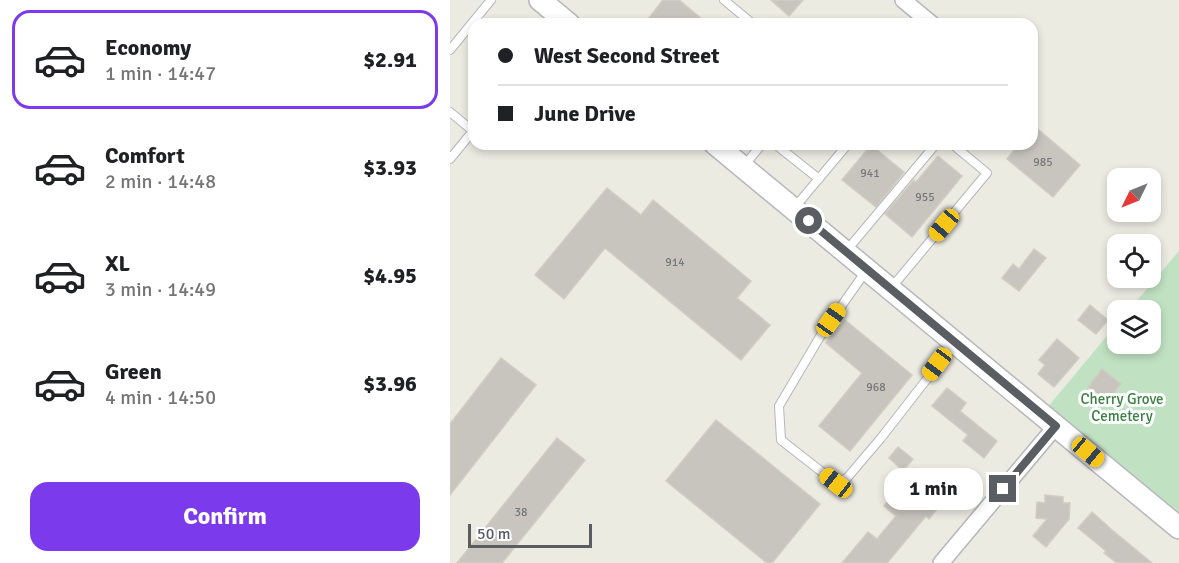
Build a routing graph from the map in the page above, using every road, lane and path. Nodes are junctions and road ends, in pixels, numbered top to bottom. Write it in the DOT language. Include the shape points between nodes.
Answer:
graph roads {
  1 [pos="491,0"];
  2 [pos="540,0"];
  3 [pos="724,0"];
  4 [pos="903,0"];
  5 [pos="476,18"];
  6 [pos="562,18"];
  7 [pos="746,18"];
  8 [pos="925,18"];
  9 [pos="468,28"];
  10 [pos="450,50"];
  11 [pos="450,112"];
  12 [pos="468,127"];
  13 [pos="468,137"];
  14 [pos="722,150"];
  15 [pos="757,150"];
  16 [pos="783,150"];
  17 [pos="843,150"];
  18 [pos="931,150"];
  19 [pos="959,150"];
  20 [pos="450,159"];
  21 [pos="743,167"];
  22 [pos="819,179"];
  23 [pos="794,208"];
  24 [pos="846,252"];
  25 [pos="867,268"];
  26 [pos="891,288"];
  27 [pos="956,342"];
  28 [pos="1056,426"];
  29 [pos="1179,528"];
  30 [pos="941,563"];
  1 -- 5 [label="lane"];
  2 -- 6 [label="main road"];
  3 -- 7 [label="lane"];
  4 -- 8 [label="street"];
  9 -- 10 [label="lane"];
  11 -- 12 [label="lane"];
  13 -- 20 [label="lane"];
  14 -- 21 [label="main road"];
  15 -- 21 [label="lane"];
  16 -- 22 [label="lane"];
  17 -- 22 [label="lane"];
  18 -- 24 [label="lane"];
  19 -- 26 [label="lane" via="987,173"];
  21 -- 23 [label="main road"];
  22 -- 23 [label="lane"];
  23 -- 24 [label="main road"];
  24 -- 25 [label="main road"];
  25 -- 26 [label="main road"];
  25 -- 27 [label="lane" via="779,406 781,440 836,483 847,478"];
  26 -- 27 [label="main road"];
  27 -- 28 [label="main road"];
  28 -- 29 [label="main road"];
  28 -- 30 [label="street"];
}
